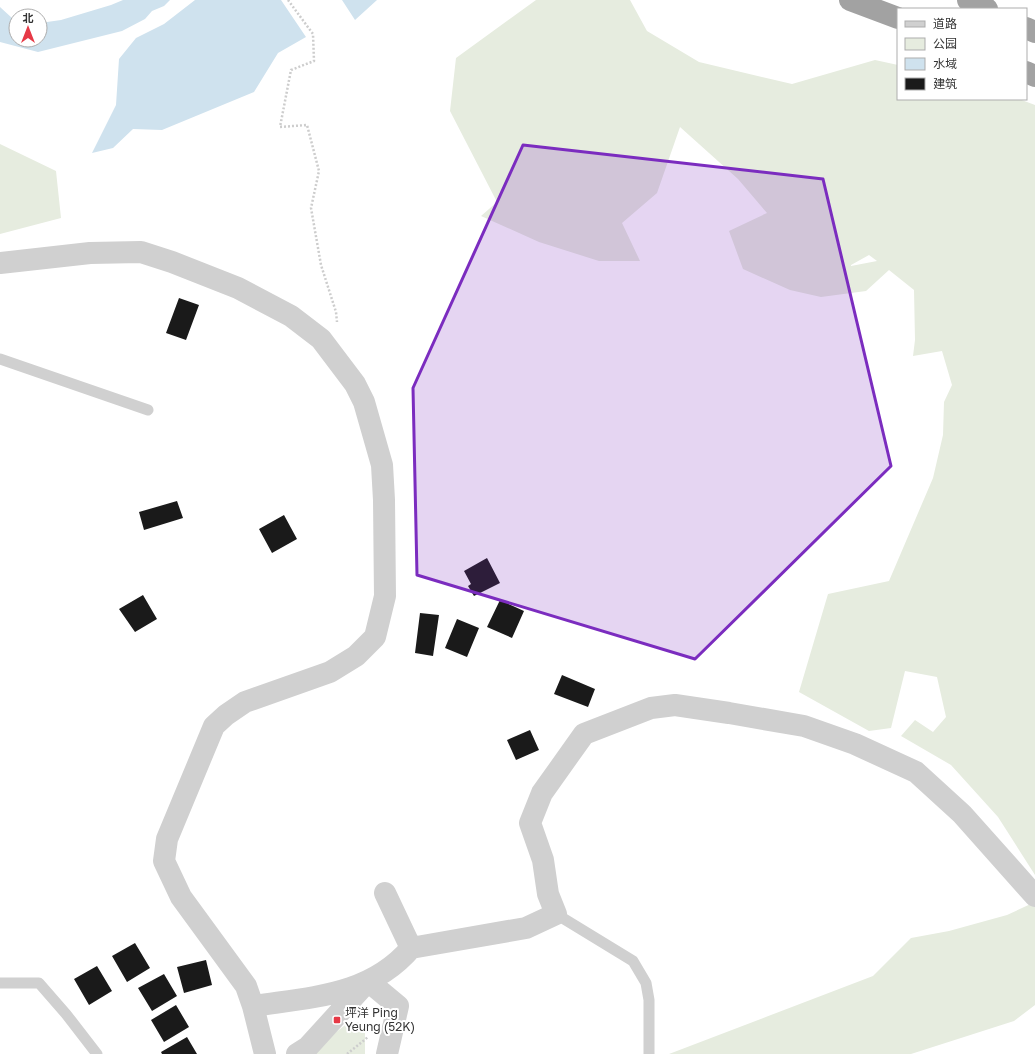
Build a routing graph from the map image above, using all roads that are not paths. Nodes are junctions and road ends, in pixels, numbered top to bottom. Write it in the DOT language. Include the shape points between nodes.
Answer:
graph roads {
  1 [pos="850,0"];
  2 [pos="968,0"];
  3 [pos="985,8"];
  4 [pos="897,18"];
  5 [pos="0,263"];
  6 [pos="0,359"];
  7 [pos="148,410"];
  8 [pos="385,893"];
  9 [pos="1035,896"];
  10 [pos="556,914"];
  11 [pos="411,948"];
  12 [pos="368,981"];
  13 [pos="0,983"];
  14 [pos="253,1006"];
  15 [pos="97,1054"];
  16 [pos="265,1054"];
  17 [pos="297,1054"];
  18 [pos="387,1054"];
  19 [pos="649,1054"];
  1 -- 4 [label="highway"];
  2 -- 3 [label="highway"];
  5 -- 14 [label="street" via="97,253 141,252 172,262 238,288 291,316 321,339 355,384 364,402 382,465 384,500 385,596 375,637 356,656 330,672 245,702 226,714 214,726 167,839 164,861 181,897 246,986"];
  6 -- 7 [label="lane"];
  8 -- 11 [label="street"];
  9 -- 10 [label="street" via="962,814 916,772 854,744 804,726 675,705 651,708 584,734 542,793 530,823 543,860 548,894"];
  10 -- 11 [label="street" via="526,928"];
  10 -- 19 [label="lane" via="634,960 646,983 649,1000"];
  11 -- 12 [label="street" via="404,957"];
  12 -- 14 [label="street" via="348,990 330,994"];
  12 -- 17 [label="street" via="308,1047"];
  12 -- 18 [label="street" via="398,1006"];
  13 -- 15 [label="lane" via="39,983"];
  14 -- 16 [label="street"];
}
